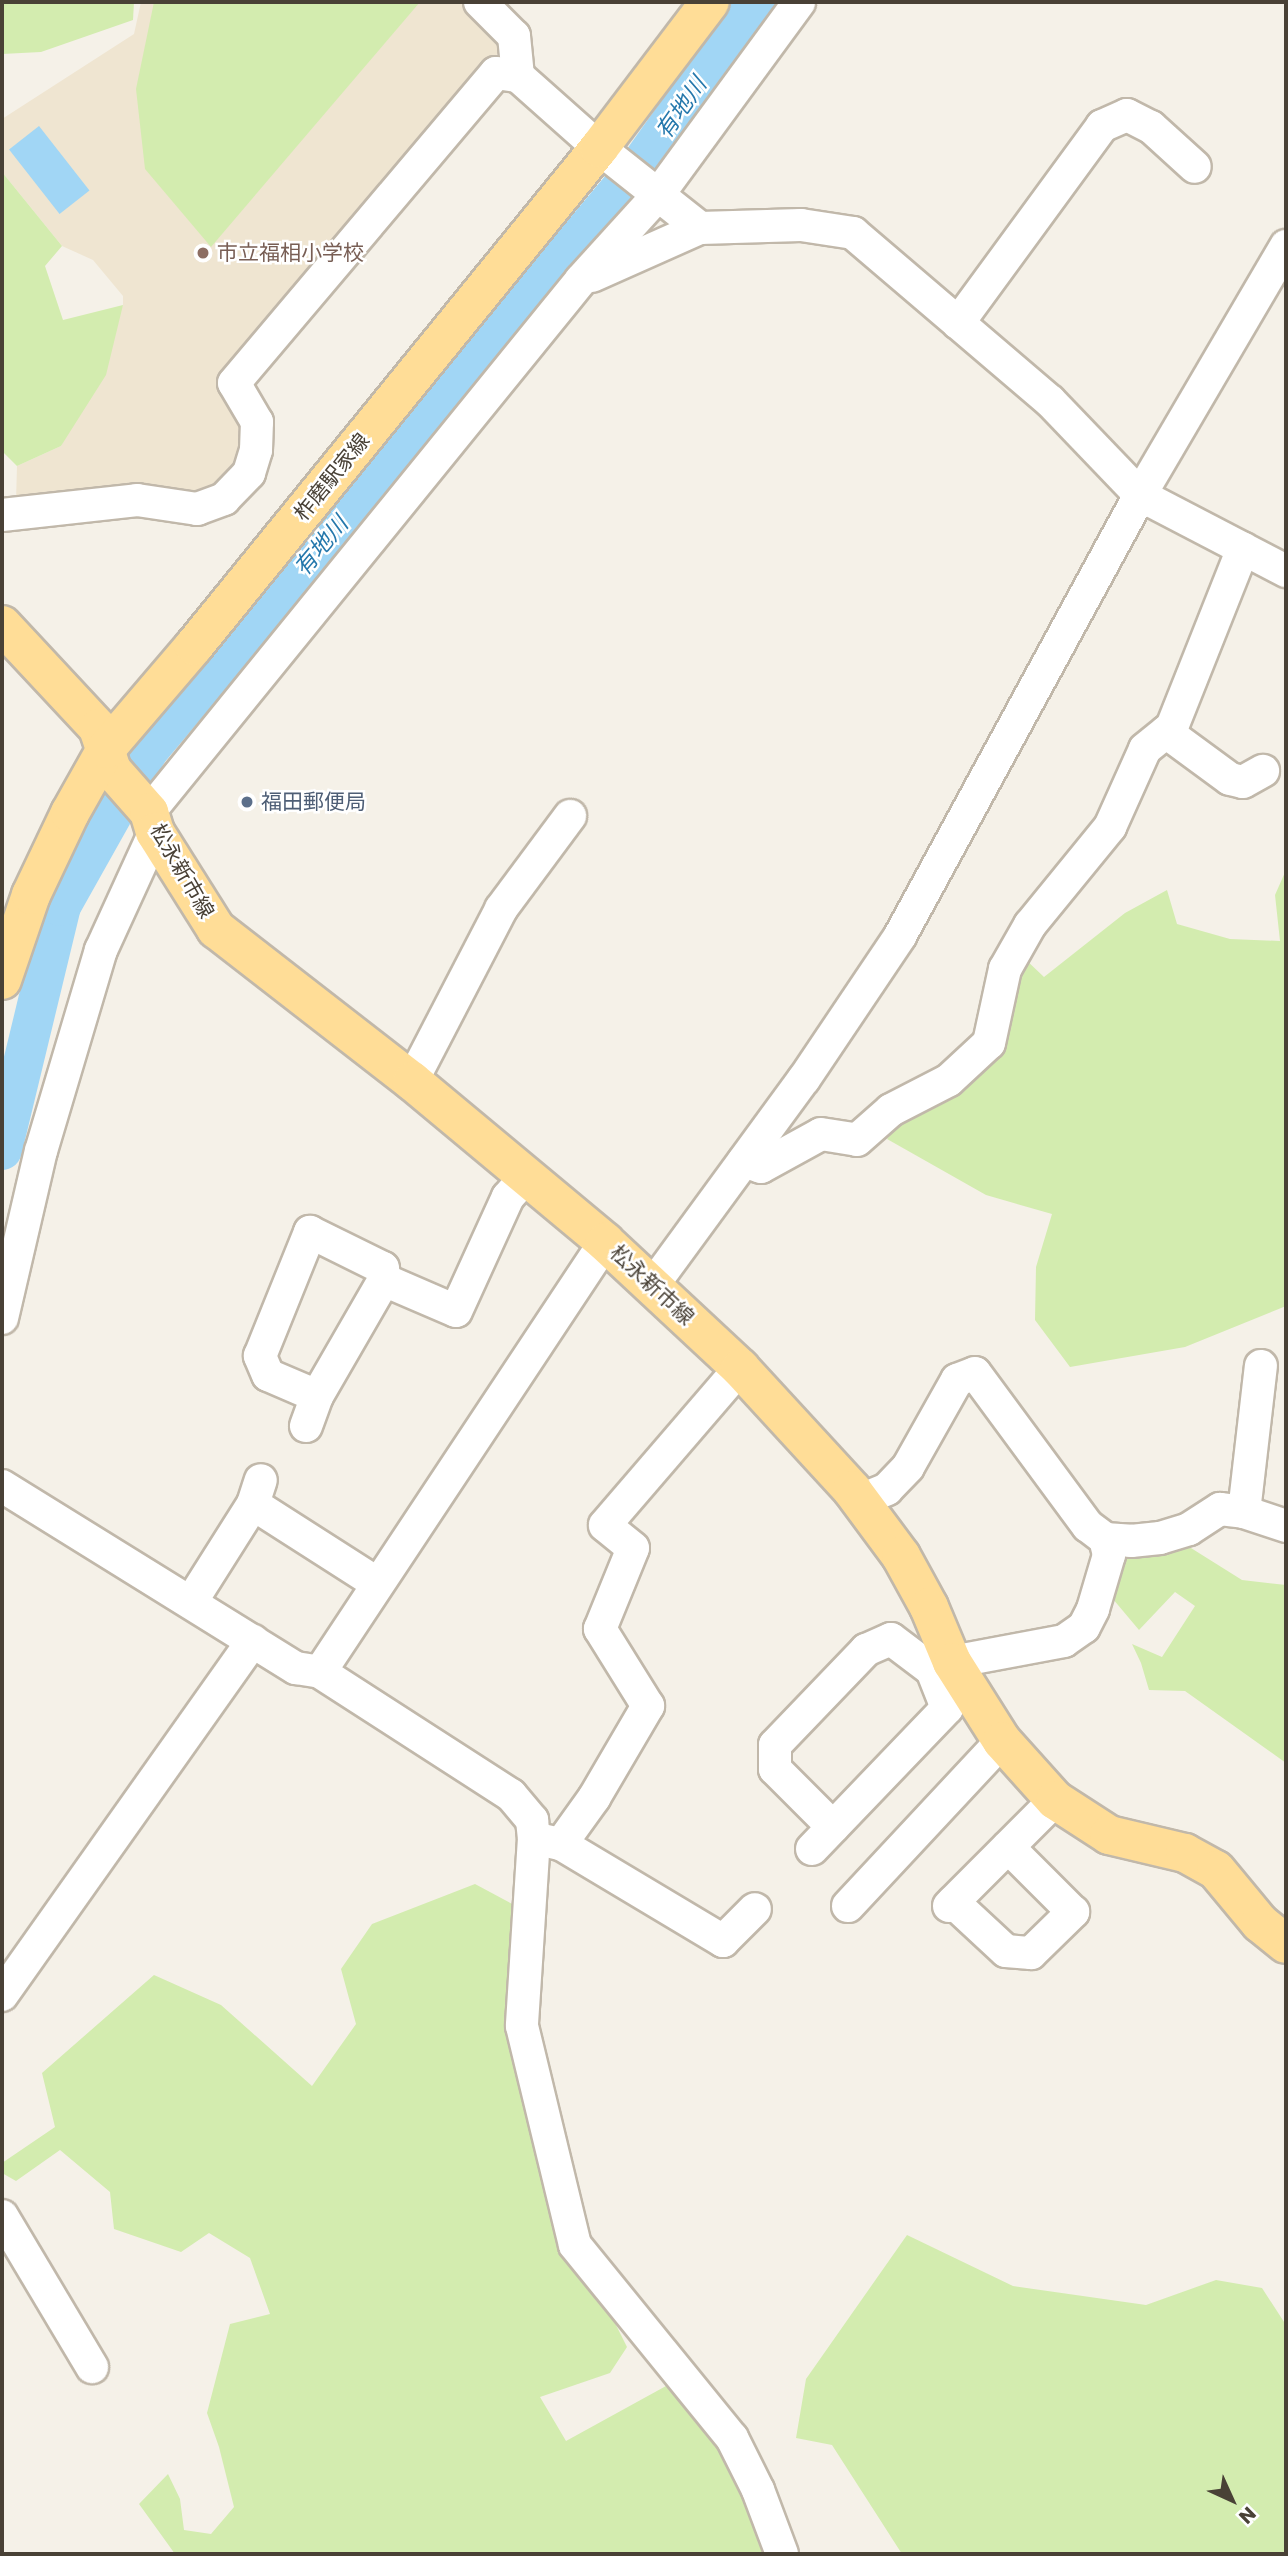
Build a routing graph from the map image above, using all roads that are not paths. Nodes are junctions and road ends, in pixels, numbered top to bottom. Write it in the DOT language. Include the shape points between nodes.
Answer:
graph roads {
  1 [pos="480,2"];
  2 [pos="710,2"];
  3 [pos="799,2"];
  4 [pos="518,76"];
  5 [pos="599,148"];
  6 [pos="1195,167"];
  7 [pos="658,195"];
  8 [pos="700,228"];
  9 [pos="1286,246"];
  10 [pos="581,281"];
  11 [pos="958,323"];
  12 [pos="1140,495"];
  13 [pos="2,514"];
  14 [pos="1244,549"];
  15 [pos="1286,571"];
  16 [pos="2,625"];
  17 [pos="1166,732"];
  18 [pos="109,760"];
  19 [pos="1263,771"];
  20 [pos="570,816"];
  21 [pos="152,822"];
  22 [pos="2,980"];
  23 [pos="412,1081"];
  24 [pos="744,1161"];
  25 [pos="526,1177"];
  26 [pos="605,1242"];
  27 [pos="384,1280"];
  28 [pos="653,1285"];
  29 [pos="2,1318"];
  30 [pos="1261,1366"];
  31 [pos="740,1368"];
  32 [pos="317,1396"];
  33 [pos="306,1426"];
  34 [pos="2,1486"];
  35 [pos="859,1501"];
  36 [pos="1244,1512"];
  37 [pos="1286,1526"];
  38 [pos="1105,1539"];
  39 [pos="379,1584"];
  40 [pos="191,1602"];
  41 [pos="253,1641"];
  42 [pos="942,1666"];
  43 [pos="320,1672"];
  44 [pos="1002,1741"];
  45 [pos="1055,1800"];
  46 [pos="548,1841"];
  47 [pos="1008,1847"];
  48 [pos="848,1906"];
  49 [pos="755,1909"];
  50 [pos="1286,1944"];
  51 [pos="2,1995"];
  52 [pos="2,2216"];
  53 [pos="92,2367"];
  54 [pos="782,2554"];
  1 -- 4 [label="street" via="514,36"];
  2 -- 5 [label="main road, 柞磨駅家線"];
  3 -- 7 [label="street"];
  4 -- 5 [label="street"];
  4 -- 13 [label="street" via="496,73 234,383 257,422 256,450 248,472 224,499 197,509 137,500"];
  5 -- 7 [label="street"];
  5 -- 18 [label="main road, 柞磨駅家線" via="194,646"];
  6 -- 11 [label="street" via="1151,127 1127,115 1102,126"];
  7 -- 8 [label="street"];
  7 -- 10 [label="street"];
  8 -- 10 [label="street"];
  8 -- 11 [label="street" via="801,225 853,233"];
  9 -- 12 [label="street"];
  10 -- 21 [label="street"];
  11 -- 12 [label="street" via="1050,401"];
  12 -- 14 [label="street"];
  12 -- 24 [label="street" via="900,936"];
  14 -- 15 [label="street"];
  14 -- 17 [label="street" via="1172,727"];
  16 -- 18 [label="main road, 松永新市線" via="99,728"];
  17 -- 19 [label="street" via="1230,779 1242,782"];
  17 -- 24 [label="street" via="1145,749 1110,827 1030,925 1005,969 989,1043 949,1080 891,1110 857,1140 821,1133 761,1167"];
  18 -- 21 [label="main road, 松永新市線"];
  18 -- 22 [label="main road, 柞磨駅家線" via="31,895"];
  20 -- 23 [label="street" via="501,909"];
  21 -- 23 [label="main road, 松永新市線" via="216,929"];
  21 -- 29 [label="street" via="101,950 41,1151"];
  23 -- 25 [label="main road, 松永新市線"];
  24 -- 28 [label="street"];
  25 -- 26 [label="main road, 松永新市線"];
  25 -- 27 [label="street" via="508,1197 456,1311"];
  26 -- 28 [label="main road, 松永新市線"];
  26 -- 39 [label="street"];
  27 -- 32 [label="street"];
  27 -- 32 [label="street" via="383,1268 310,1232 260,1356 268,1375"];
  28 -- 31 [label="main road, 松永新市線"];
  30 -- 36 [label="street"];
  31 -- 35 [label="main road, 松永新市線"];
  31 -- 46 [label="street" via="605,1525 633,1548 600,1629 648,1706 594,1798"];
  32 -- 33 [label="street"];
  34 -- 40 [label="street"];
  35 -- 38 [label="street" via="887,1489 908,1468 957,1380 975,1373 1088,1526"];
  35 -- 42 [label="main road, 松永新市線" via="901,1556 929,1607"];
  36 -- 37 [label="street"];
  36 -- 38 [label="street" via="1220,1509 1189,1529 1160,1538"];
  38 -- 42 [label="street" via="1108,1555 1084,1627 1063,1641"];
  39 -- 40 [label="street" via="257,1492"];
  39 -- 43 [label="street"];
  40 -- 41 [label="street"];
  41 -- 43 [label="street" via="296,1668"];
  41 -- 51 [label="street"];
  42 -- 42 [label="street" via="947,1707 822,1838 775,1769 775,1745 866,1650 891,1639"];
  42 -- 44 [label="main road, 松永新市線"];
  43 -- 46 [label="street" via="511,1795"];
  44 -- 45 [label="main road, 松永新市線"];
  44 -- 48 [label="street"];
  45 -- 47 [label="street"];
  45 -- 50 [label="main road, 松永新市線" via="1110,1835 1185,1853 1216,1870 1260,1923"];
  46 -- 49 [label="street" via="723,1941"];
  46 -- 54 [label="street" via="522,2026 575,2245 732,2438"];
  47 -- 47 [label="street" via="951,1904 1006,1951 1031,1953 1073,1912"];
  52 -- 53 [label="street"];
}
